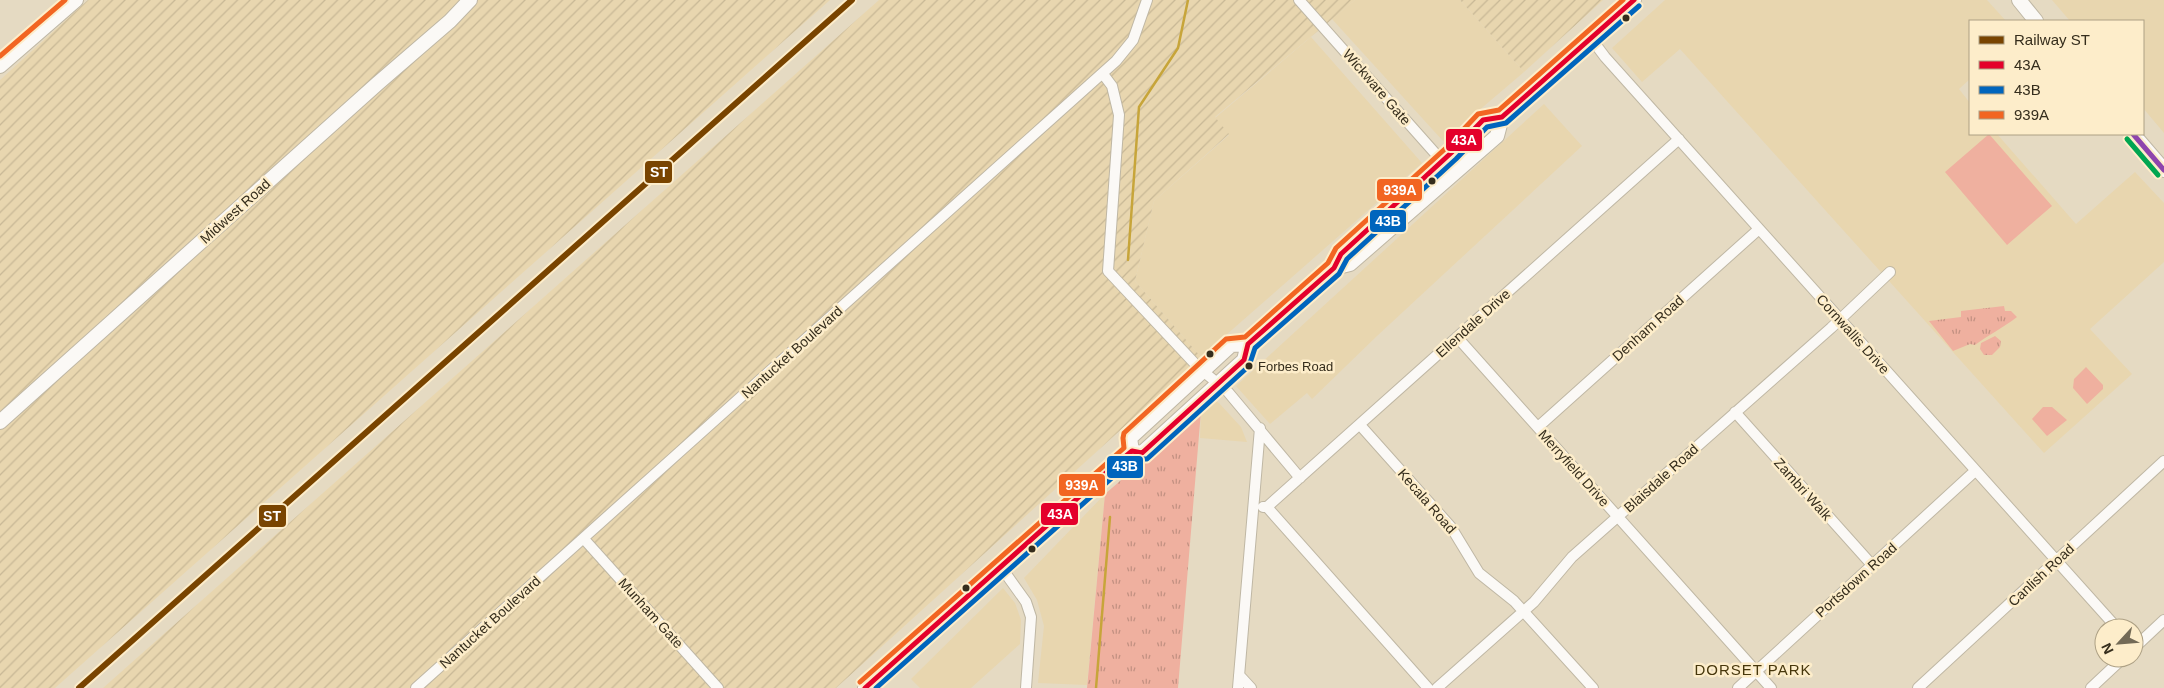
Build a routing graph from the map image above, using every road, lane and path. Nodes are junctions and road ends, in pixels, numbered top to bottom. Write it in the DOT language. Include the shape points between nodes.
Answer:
graph roads {
  1 [pos="76,0"];
  2 [pos="470,0"];
  3 [pos="1147,0"];
  4 [pos="1299,0"];
  5 [pos="1634,0"];
  6 [pos="2018,0"];
  7 [pos="2035,20"];
  8 [pos="1590,38"];
  9 [pos="0,66"];
  10 [pos="1103,74"];
  11 [pos="1502,117"];
  12 [pos="2134,135"];
  13 [pos="1679,139"];
  14 [pos="1442,161"];
  15 [pos="2164,170"];
  16 [pos="1454,175"];
  17 [pos="1759,229"];
  18 [pos="1334,268"];
  19 [pos="1890,272"];
  20 [pos="1840,319"];
  21 [pos="1457,338"];
  22 [pos="1248,344"];
  23 [pos="1203,371"];
  24 [pos="1219,384"];
  25 [pos="1735,412"];
  26 [pos="0,422"];
  27 [pos="1360,425"];
  28 [pos="1538,427"];
  29 [pos="1260,428"];
  30 [pos="1132,452"];
  31 [pos="2164,461"];
  32 [pos="1975,471"];
  33 [pos="1300,478"];
  34 [pos="1254,507"];
  35 [pos="1267,507"];
  36 [pos="1618,518"];
  37 [pos="584,539"];
  38 [pos="2056,561"];
  39 [pos="1872,565"];
  40 [pos="1001,567"];
  41 [pos="1524,611"];
  42 [pos="2108,618"];
  43 [pos="2164,620"];
  44 [pos="2144,639"];
  45 [pos="2112,668"];
  46 [pos="1756,671"];
  47 [pos="1240,675"];
  48 [pos="416,688"];
  49 [pos="718,688"];
  50 [pos="865,688"];
  51 [pos="1026,688"];
  52 [pos="1238,688"];
  53 [pos="1251,688"];
  54 [pos="1428,688"];
  55 [pos="1437,688"];
  56 [pos="1593,688"];
  57 [pos="1738,688"];
  58 [pos="1771,688"];
  59 [pos="1918,688"];
  60 [pos="2091,688"];
  1 -- 9 [label="main road"];
  2 -- 26 [label="main road, Midwest Road"];
  3 -- 10 [label="street, Nantucket Boulevard" via="1133,40"];
  4 -- 14 [label="street, Wickware Gate"];
  5 -- 8 [label="main road"];
  6 -- 7 [label="main road"];
  8 -- 11 [label="main road"];
  8 -- 13 [label="street, Cornwallis Drive"];
  10 -- 23 [label="street" via="1112,86 1119,115 1108,271"];
  10 -- 37 [label="street, Nantucket Boulevard"];
  11 -- 14 [label="main road" via="1483,120"];
  11 -- 16 [label="main road" via="1497,136"];
  12 -- 15 [label="main road"];
  13 -- 17 [label="street, Cornwallis Drive"];
  13 -- 21 [label="street, Ellendale Drive"];
  14 -- 16 [label="main road, Wickware Gate"];
  14 -- 18 [label="main road" via="1341,254"];
  16 -- 18 [label="main road" via="1350,264"];
  17 -- 20 [label="street, Cornwallis Drive"];
  17 -- 28 [label="street, Denham Road"];
  18 -- 22 [label="main road"];
  19 -- 20 [label="street, Blaisdale Road"];
  20 -- 25 [label="street, Blaisdale Road"];
  20 -- 32 [label="street, Cornwallis Drive"];
  21 -- 27 [label="street, Ellendale Drive"];
  21 -- 28 [label="street, Merryfield Drive"];
  22 -- 23 [label="main road" via="1231,345"];
  22 -- 24 [label="main road" via="1244,360"];
  23 -- 24 [label="street"];
  23 -- 30 [label="main road" via="1130,438"];
  24 -- 29 [label="street"];
  24 -- 30 [label="main road" via="1142,453"];
  25 -- 36 [label="street, Blaisdale Road"];
  25 -- 39 [label="street, Zambri Walk"];
  27 -- 33 [label="street, Ellendale Drive"];
  27 -- 41 [label="street, Kecala Road" via="1451,527 1479,573"];
  28 -- 36 [label="street, Merryfield Drive"];
  29 -- 33 [label="street"];
  29 -- 34 [label="street"];
  30 -- 40 [label="main road"];
  31 -- 38 [label="street, Canlish Road"];
  32 -- 38 [label="street, Cornwallis Drive"];
  32 -- 39 [label="street, Portsdown Road"];
  33 -- 35 [label="street, Ellendale Drive"];
  34 -- 35 [label="street"];
  34 -- 47 [label="street"];
  35 -- 54 [label="street"];
  36 -- 41 [label="street, Blaisdale Road" via="1566,562"];
  36 -- 46 [label="street, Merryfield Drive"];
  37 -- 48 [label="street, Nantucket Boulevard"];
  37 -- 49 [label="street, Munham Gate"];
  38 -- 42 [label="street, Cornwallis Drive"];
  38 -- 59 [label="street, Canlish Road"];
  39 -- 46 [label="street, Portsdown Road"];
  40 -- 50 [label="main road"];
  40 -- 51 [label="street" via="1026,602 1031,617"];
  41 -- 55 [label="street, Blaisdale Road"];
  41 -- 56 [label="street, Kecala Road"];
  43 -- 44 [label="street"];
  45 -- 60 [label="street"];
  46 -- 57 [label="street, Portsdown Road"];
  46 -- 58 [label="street, Merryfield Drive"];
  47 -- 52 [label="street"];
  47 -- 53 [label="street"];
}
